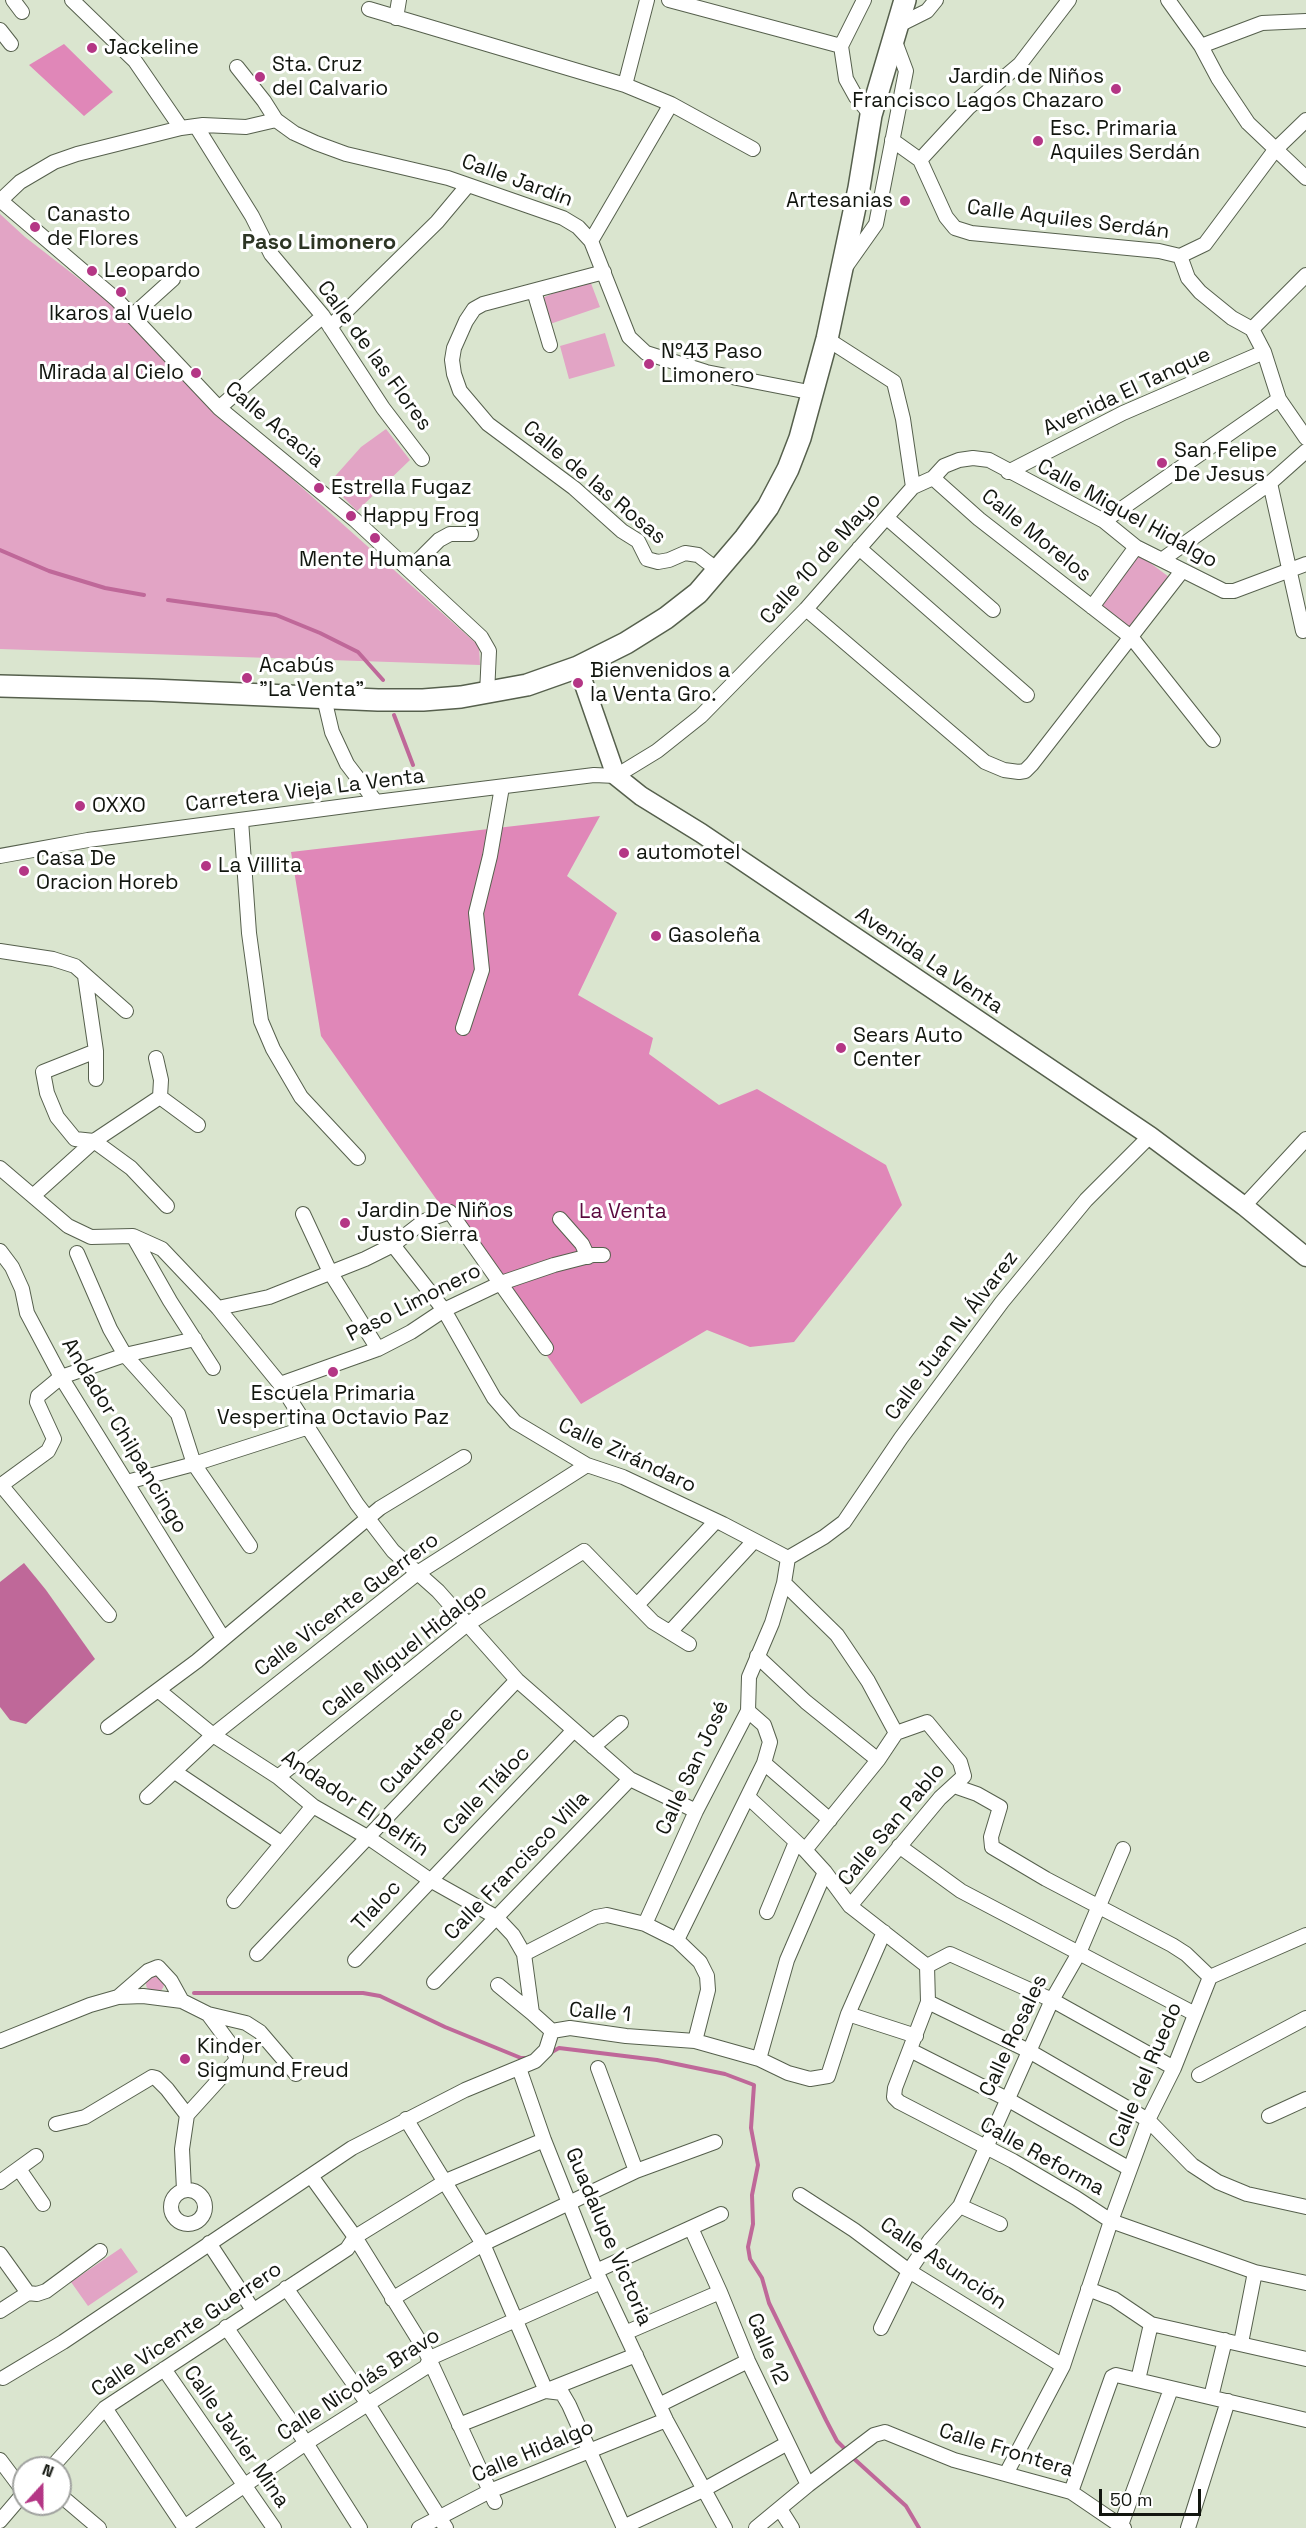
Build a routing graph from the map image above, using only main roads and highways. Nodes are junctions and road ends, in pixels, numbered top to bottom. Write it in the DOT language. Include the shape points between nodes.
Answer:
graph roads {
  1 [pos="905,0"];
  2 [pos="578,667"];
  3 [pos="0,686"];
  4 [pos="1306,1257"];
  1 -- 2 [label="highway" via="872,115 814,393 788,469 768,507 698,593 626,644"];
  2 -- 3 [label="highway" via="487,694 423,700"];
  2 -- 4 [label="main road, Avenida La Venta" via="616,776 1150,1136"];
}
